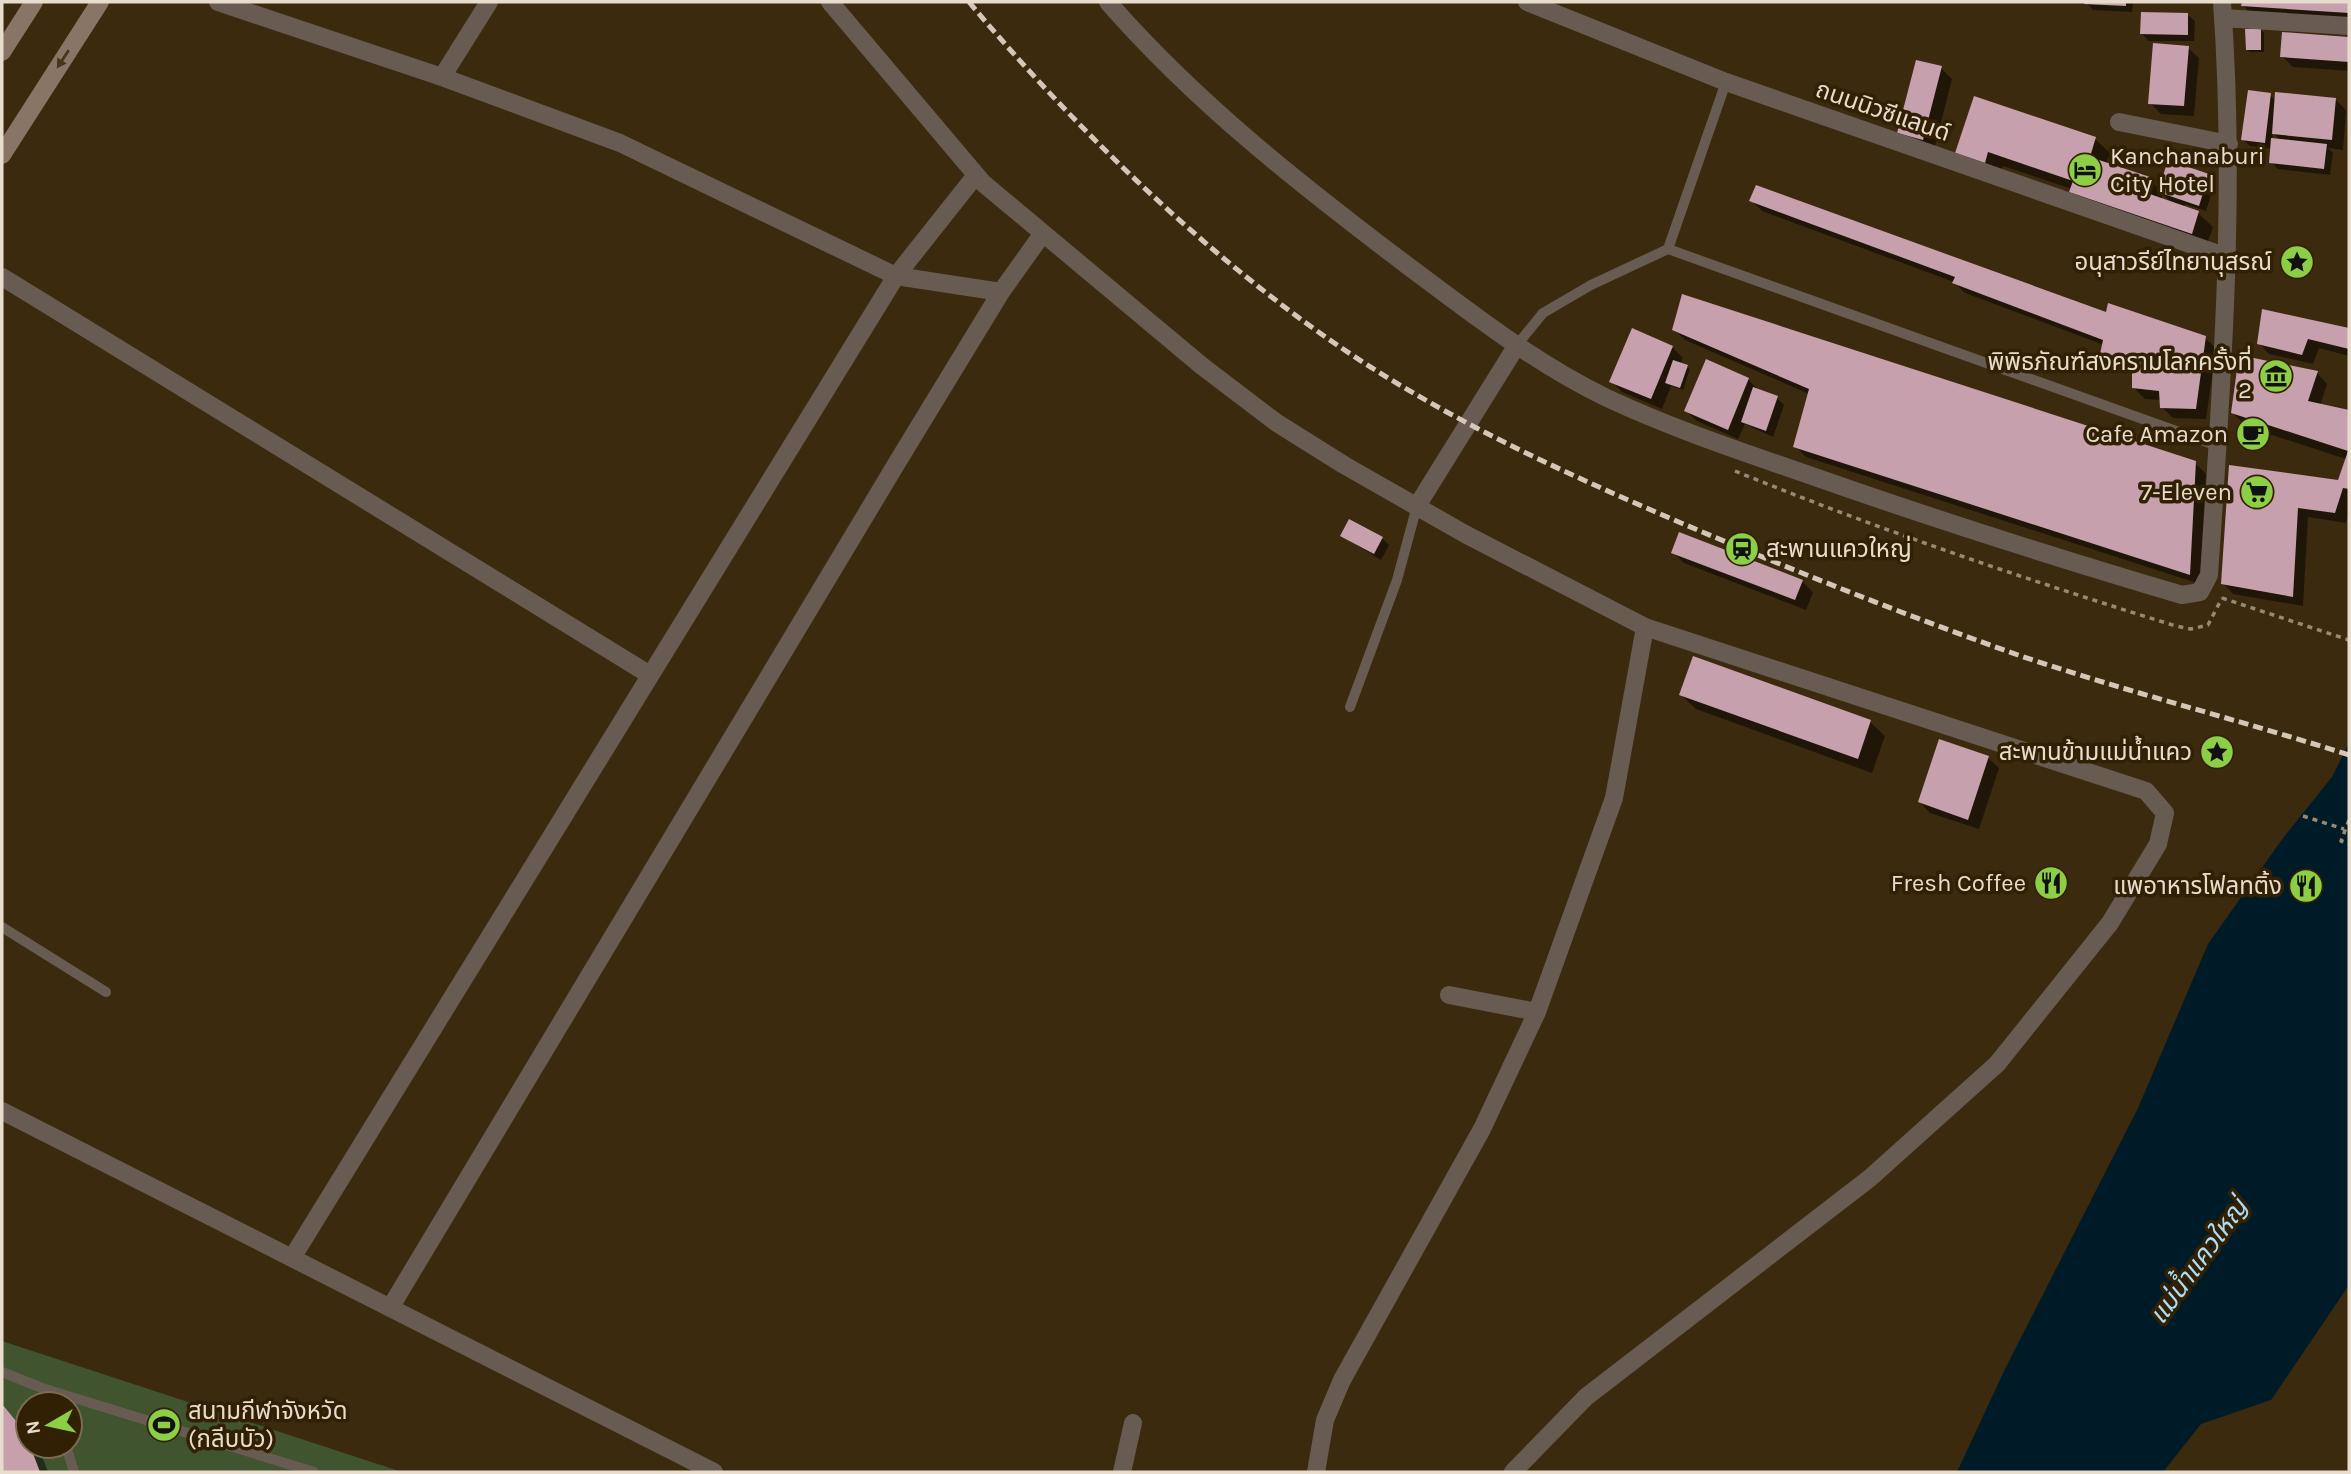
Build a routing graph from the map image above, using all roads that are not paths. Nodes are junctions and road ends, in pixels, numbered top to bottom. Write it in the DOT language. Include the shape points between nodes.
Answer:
graph roads {
  1 [pos="34,2"];
  2 [pos="100,2"];
  3 [pos="218,2"];
  4 [pos="489,2"];
  5 [pos="830,2"];
  6 [pos="1108,2"];
  7 [pos="1527,2"];
  8 [pos="2222,10"];
  9 [pos="2349,26"];
  10 [pos="2,52"];
  11 [pos="442,77"];
  12 [pos="1726,82"];
  13 [pos="2119,122"];
  14 [pos="2229,144"];
  15 [pos="2,155"];
  16 [pos="976,175"];
  17 [pos="1043,233"];
  18 [pos="1668,249"];
  19 [pos="2227,257"];
  20 [pos="896,276"];
  21 [pos="2,277"];
  22 [pos="1001,292"];
  23 [pos="1517,345"];
  24 [pos="2218,446"];
  25 [pos="1418,506"];
  26 [pos="1645,627"];
  27 [pos="650,675"];
  28 [pos="1350,706"];
  29 [pos="2,927"];
  30 [pos="106,992"];
  31 [pos="1449,995"];
  32 [pos="1537,1012"];
  33 [pos="2,1111"];
  34 [pos="292,1258"];
  35 [pos="390,1308"];
  36 [pos="2,1372"];
  37 [pos="42,1388"];
  38 [pos="1133,1423"];
  39 [pos="314,1472"];
  40 [pos="714,1472"];
  41 [pos="1122,1472"];
  42 [pos="1316,1472"];
  43 [pos="1513,1472"];
  1 -- 10 [label="main road"];
  2 -- 15 [label="main road, one-way"];
  3 -- 11 [label="street"];
  4 -- 11 [label="street"];
  5 -- 16 [label="street"];
  6 -- 23 [label="street" via="1238,134"];
  7 -- 12 [label="street, ถนนนิวซีแลนด์"];
  8 -- 9 [label="street"];
  8 -- 14 [label="street"];
  11 -- 20 [label="street" via="620,143"];
  12 -- 18 [label="lane"];
  12 -- 19 [label="street, ถนนนิวซีแลนด์"];
  13 -- 14 [label="street"];
  14 -- 19 [label="street"];
  16 -- 17 [label="street"];
  16 -- 20 [label="street"];
  17 -- 22 [label="street"];
  17 -- 25 [label="street" via="1277,423"];
  18 -- 23 [label="lane" via="1543,313"];
  18 -- 24 [label="lane"];
  19 -- 24 [label="street"];
  20 -- 22 [label="street"];
  20 -- 27 [label="street"];
  21 -- 27 [label="street"];
  22 -- 35 [label="street"];
  23 -- 24 [label="street" via="1605,397 1724,446 1966,531 2182,596 2200,592 2209,575"];
  23 -- 25 [label="street"];
  25 -- 26 [label="street"];
  25 -- 28 [label="lane" via="1397,580"];
  26 -- 32 [label="street" via="1614,798"];
  26 -- 43 [label="street" via="2146,791 2165,813 2158,844 2110,923 1997,1064 1870,1178 1586,1397"];
  27 -- 34 [label="street"];
  29 -- 30 [label="lane"];
  31 -- 32 [label="street"];
  32 -- 42 [label="street" via="1482,1129 1342,1380 1325,1420"];
  33 -- 34 [label="street"];
  34 -- 35 [label="street"];
  35 -- 40 [label="street"];
  36 -- 37 [label="lane"];
  37 -- 39 [label="lane"];
  38 -- 41 [label="street"];
}
